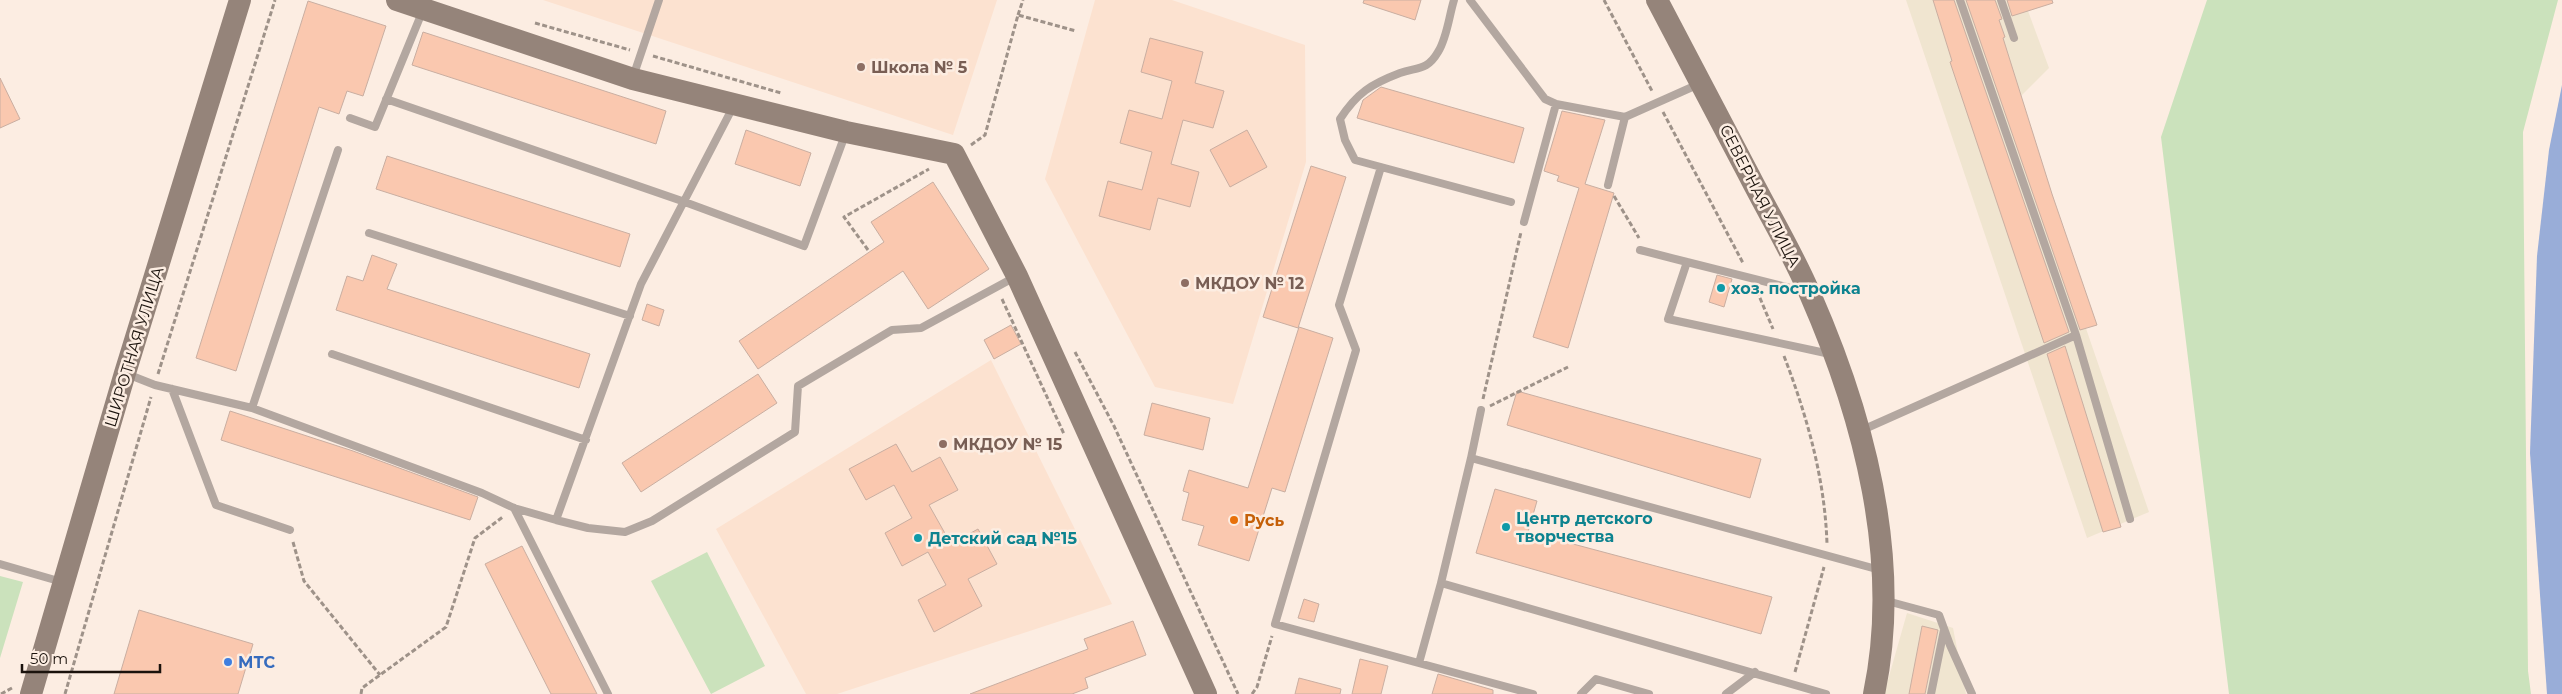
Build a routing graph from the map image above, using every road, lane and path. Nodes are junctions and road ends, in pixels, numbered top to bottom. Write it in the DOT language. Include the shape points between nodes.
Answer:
graph roads {
  1 [pos="240,0"];
  2 [pos="275,0"];
  3 [pos="397,0"];
  4 [pos="659,0"];
  5 [pos="1023,0"];
  6 [pos="1454,0"];
  7 [pos="1470,0"];
  8 [pos="1657,0"];
  9 [pos="1960,0"];
  10 [pos="2001,0"];
  11 [pos="423,9"];
  12 [pos="1018,15"];
  13 [pos="530,21"];
  14 [pos="1076,31"];
  15 [pos="2014,38"];
  16 [pos="641,53"];
  17 [pos="632,79"];
  18 [pos="1701,83"];
  19 [pos="782,93"];
  20 [pos="386,99"];
  21 [pos="1556,104"];
  22 [pos="734,106"];
  23 [pos="350,118"];
  24 [pos="1624,118"];
  25 [pos="846,132"];
  26 [pos="338,150"];
  27 [pos="954,154"];
  28 [pos="1381,168"];
  29 [pos="1608,185"];
  30 [pos="682,201"];
  31 [pos="1511,202"];
  32 [pos="1524,222"];
  33 [pos="369,233"];
  34 [pos="868,250"];
  35 [pos="1640,250"];
  36 [pos="1687,262"];
  37 [pos="1017,276"];
  38 [pos="1810,293"];
  39 [pos="630,316"];
  40 [pos="2076,335"];
  41 [pos="1073,348"];
  42 [pos="332,354"];
  43 [pos="1835,356"];
  44 [pos="1568,367"];
  45 [pos="125,373"];
  46 [pos="155,385"];
  47 [pos="172,388"];
  48 [pos="252,408"];
  49 [pos="1481,410"];
  50 [pos="1858,432"];
  51 [pos="586,440"];
  52 [pos="1471,458"];
  53 [pos="514,508"];
  54 [pos="2130,519"];
  55 [pos="556,520"];
  56 [pos="290,530"];
  57 [pos="0,564"];
  58 [pos="1883,571"];
  59 [pos="1441,582"];
  60 [pos="64,583"];
  61 [pos="1883,600"];
  62 [pos="1275,624"];
  63 [pos="1944,630"];
  64 [pos="1419,663"];
  65 [pos="1755,672"];
  66 [pos="380,675"];
  67 [pos="31,694"];
  68 [pos="65,694"];
  69 [pos="361,694"];
  70 [pos="608,694"];
  71 [pos="1206,694"];
  72 [pos="1238,694"];
  73 [pos="1252,694"];
  74 [pos="1533,694"];
  75 [pos="1581,694"];
  76 [pos="1649,694"];
  77 [pos="1726,694"];
  78 [pos="1826,694"];
  79 [pos="1874,694"];
  80 [pos="1931,694"];
  81 [pos="1972,694"];
  1 -- 45 [label="street, ШИРОТНАЯ УЛИЦА"];
  2 -- 46 [label="path"];
  3 -- 11 [label="street"];
  4 -- 16 [label="lane"];
  5 -- 12 [label="path"];
  6 -- 28 [label="lane" via="1439,51 1430,63 1376,83 1353,98 1340,119 1345,140 1355,160"];
  7 -- 21 [label="lane" via="1545,99"];
  8 -- 18 [label="street, СЕВЕРНАЯ УЛИЦА"];
  9 -- 40 [label="lane"];
  10 -- 15 [label="lane"];
  11 -- 17 [label="street"];
  11 -- 20 [label="lane"];
  12 -- 14 [label="path"];
  12 -- 27 [label="path" via="985,136"];
  13 -- 16 [label="path"];
  16 -- 17 [label="lane"];
  16 -- 19 [label="path"];
  17 -- 22 [label="street"];
  18 -- 24 [label="lane"];
  18 -- 38 [label="street, СЕВЕРНАЯ УЛИЦА"];
  20 -- 23 [label="lane" via="375,127"];
  20 -- 30 [label="lane"];
  21 -- 24 [label="lane"];
  21 -- 32 [label="lane"];
  22 -- 25 [label="street"];
  22 -- 30 [label="lane"];
  24 -- 29 [label="lane"];
  25 -- 27 [label="street"];
  25 -- 30 [label="lane" via="804,246"];
  26 -- 48 [label="lane"];
  27 -- 34 [label="path" via="844,217"];
  27 -- 37 [label="street"];
  28 -- 31 [label="lane"];
  28 -- 62 [label="lane" via="1339,305 1356,350"];
  29 -- 35 [label="path" via="1642,243"];
  30 -- 39 [label="lane" via="641,284"];
  32 -- 49 [label="path"];
  33 -- 39 [label="lane"];
  35 -- 36 [label="lane"];
  36 -- 38 [label="lane"];
  36 -- 43 [label="lane" via="1668,319"];
  37 -- 55 [label="lane" via="921,328 892,330 798,386 796,432 652,521 625,532"];
  37 -- 71 [label="street"];
  38 -- 43 [label="street, СЕВЕРНАЯ УЛИЦА"];
  39 -- 51 [label="lane"];
  40 -- 50 [label="lane"];
  40 -- 54 [label="lane"];
  41 -- 72 [label="path" via="1114,426"];
  42 -- 51 [label="lane"];
  43 -- 50 [label="street, СЕВЕРНАЯ УЛИЦА"];
  44 -- 49 [label="path"];
  45 -- 46 [label="lane"];
  45 -- 60 [label="street, ШИРОТНАЯ УЛИЦА"];
  46 -- 47 [label="lane"];
  46 -- 68 [label="path"];
  47 -- 48 [label="lane"];
  47 -- 56 [label="lane" via="216,505"];
  48 -- 53 [label="lane" via="482,493"];
  49 -- 52 [label="lane"];
  50 -- 58 [label="street, СЕВЕРНАЯ УЛИЦА" via="1874,500"];
  51 -- 55 [label="lane"];
  52 -- 58 [label="lane"];
  52 -- 59 [label="lane"];
  53 -- 55 [label="lane"];
  53 -- 66 [label="path" via="475,538 446,627"];
  53 -- 70 [label="lane"];
  56 -- 66 [label="path" via="304,581"];
  57 -- 60 [label="lane"];
  58 -- 61 [label="street, СЕВЕРНАЯ УЛИЦА"];
  59 -- 64 [label="lane"];
  59 -- 65 [label="lane"];
  60 -- 67 [label="street, ШИРОТНАЯ УЛИЦА"];
  61 -- 63 [label="lane" via="1939,614"];
  61 -- 79 [label="street, СЕВЕРНАЯ УЛИЦА" via="1880,666"];
  62 -- 64 [label="lane"];
  62 -- 73 [label="path" via="1257,688"];
  63 -- 80 [label="lane"];
  63 -- 81 [label="lane"];
  64 -- 74 [label="lane"];
  65 -- 77 [label="lane"];
  65 -- 78 [label="lane"];
  66 -- 69 [label="path" via="362,688"];
  75 -- 76 [label="lane" via="1596,679"];
}
